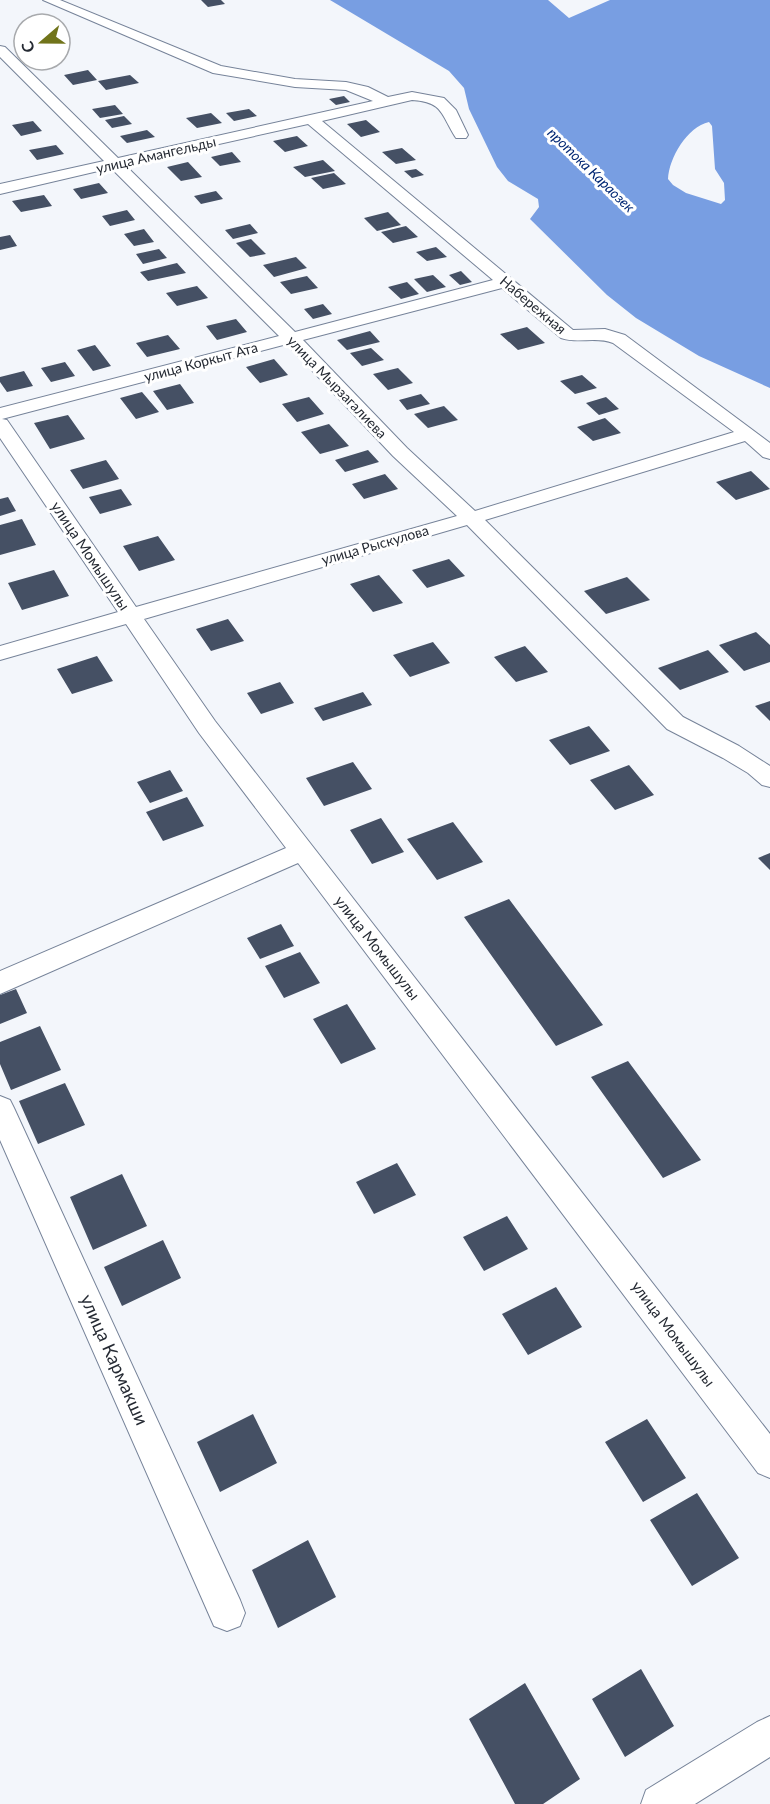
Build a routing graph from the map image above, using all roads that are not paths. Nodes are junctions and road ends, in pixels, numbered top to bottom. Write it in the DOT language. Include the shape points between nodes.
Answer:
graph roads {
  1 [pos="49,0"];
  2 [pos="0,50"];
  3 [pos="387,102"];
  4 [pos="312,120"];
  5 [pos="460,135"];
  6 [pos="114,164"];
  7 [pos="0,189"];
  8 [pos="506,282"];
  9 [pos="291,338"];
  10 [pos="0,414"];
  11 [pos="0,424"];
  12 [pos="748,434"];
  13 [pos="770,453"];
  14 [pos="471,518"];
  15 [pos="130,614"];
  16 [pos="0,653"];
  17 [pos="770,779"];
  18 [pos="302,851"];
  19 [pos="0,983"];
  20 [pos="0,1108"];
  21 [pos="770,1461"];
  22 [pos="227,1612"];
  23 [pos="770,1735"];
  24 [pos="660,1804"];
  1 -- 3 [label="street" via="218,70 295,83 346,86"];
  2 -- 6 [label="street, улица Мырзагалиева"];
  3 -- 4 [label="street, улица Амангельды"];
  3 -- 5 [label="street, улица Амангельды" via="412,96 441,99"];
  4 -- 6 [label="street, улица Амангельды"];
  4 -- 8 [label="street, Набережная"];
  6 -- 7 [label="street, улица Амангельды"];
  6 -- 9 [label="street, улица Мырзагалиева"];
  8 -- 9 [label="street, улица Коркыт Ата"];
  8 -- 12 [label="street, Набережная" via="567,334 573,337 600,333 619,339"];
  9 -- 10 [label="street, улица Коркыт Ата"];
  9 -- 14 [label="street, улица Мырзагалиева" via="400,452"];
  11 -- 15 [label="street, улица Момышулы"];
  12 -- 13 [label="street, Набережная"];
  12 -- 14 [label="street, улица Рыскулова"];
  14 -- 15 [label="street, улица Рыскулова"];
  14 -- 17 [label="street, улица Мырзагалиева" via="675,723 731,752"];
  15 -- 16 [label="street, улица Рыскулова"];
  15 -- 18 [label="street, улица Момышулы" via="207,727"];
  18 -- 19 [label="street"];
  18 -- 21 [label="street, улица Момышулы"];
  20 -- 22 [label="street, улица Кармакши"];
  23 -- 24 [label="street"];
}
